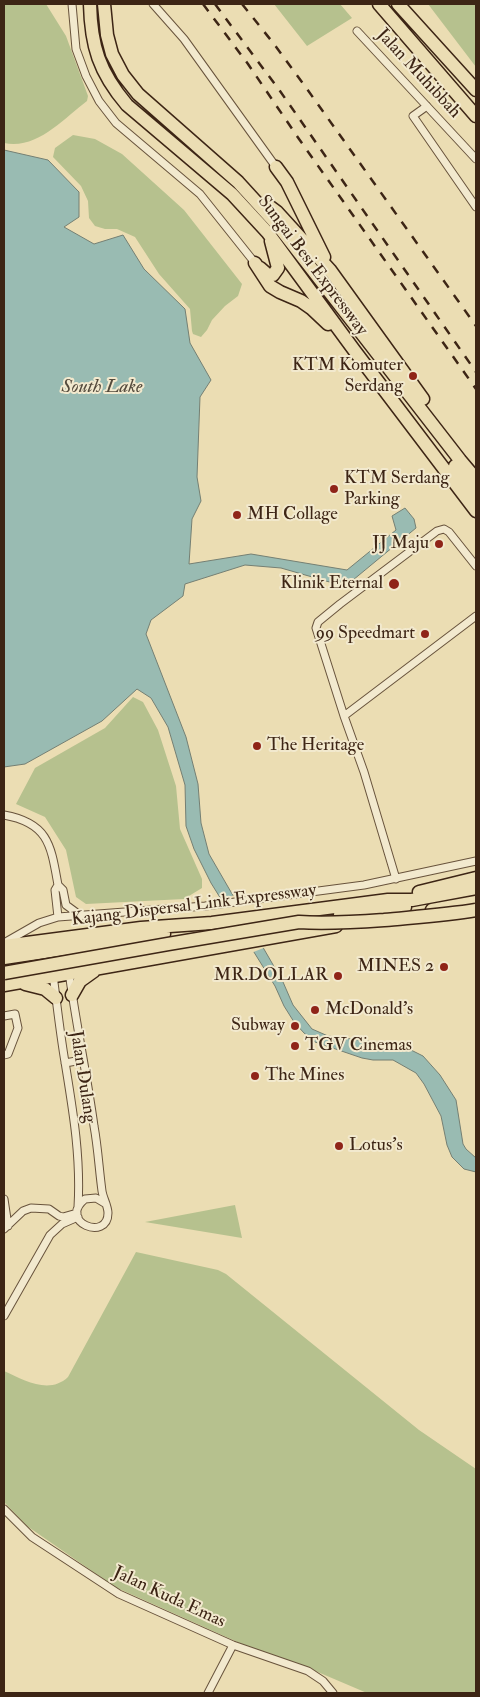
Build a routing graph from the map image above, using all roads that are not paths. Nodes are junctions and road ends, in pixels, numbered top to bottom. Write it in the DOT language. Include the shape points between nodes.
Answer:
graph roads {
  1 [pos="72,4"];
  2 [pos="90,4"];
  3 [pos="104,4"];
  4 [pos="154,4"];
  5 [pos="379,4"];
  6 [pos="398,4"];
  7 [pos="358,31"];
  8 [pos="476,90"];
  9 [pos="427,106"];
  10 [pos="476,116"];
  11 [pos="476,159"];
  12 [pos="276,167"];
  13 [pos="245,189"];
  14 [pos="476,207"];
  15 [pos="277,212"];
  16 [pos="268,232"];
  17 [pos="255,263"];
  18 [pos="330,270"];
  19 [pos="350,344"];
  20 [pos="434,427"];
  21 [pos="460,460"];
  22 [pos="476,479"];
  23 [pos="476,494"];
  24 [pos="476,511"];
  25 [pos="476,566"];
  26 [pos="476,616"];
  27 [pos="344,716"];
  28 [pos="4,815"];
  29 [pos="476,861"];
  30 [pos="476,878"];
  31 [pos="396,879"];
  32 [pos="58,885"];
  33 [pos="476,888"];
  34 [pos="476,894"];
  35 [pos="388,900"];
  36 [pos="476,902"];
  37 [pos="476,910"];
  38 [pos="81,916"];
  39 [pos="58,917"];
  40 [pos="299,922"];
  41 [pos="212,923"];
  42 [pos="102,943"];
  43 [pos="4,945"];
  44 [pos="66,949"];
  45 [pos="49,951"];
  46 [pos="24,955"];
  47 [pos="4,958"];
  48 [pos="106,967"];
  49 [pos="4,973"];
  50 [pos="69,973"];
  51 [pos="53,976"];
  52 [pos="16,983"];
  53 [pos="72,995"];
  54 [pos="56,998"];
  55 [pos="4,1016"];
  56 [pos="4,1055"];
  57 [pos="82,1060"];
  58 [pos="65,1062"];
  59 [pos="4,1199"];
  60 [pos="106,1204"];
  61 [pos="78,1213"];
  62 [pos="6,1227"];
  63 [pos="4,1316"];
  64 [pos="4,1509"];
  65 [pos="233,1645"];
  66 [pos="208,1693"];
  67 [pos="333,1693"];
  1 -- 17 [label="street" via="76,49 99,101 116,123 200,194"];
  2 -- 16 [label="highway, Sungai Besi Expressway" via="93,45 114,90 127,105 232,194"];
  3 -- 13 [label="highway, Sungai Besi Expressway" via="112,54 123,75 138,94"];
  4 -- 12 [label="street" via="184,39"];
  5 -- 10 [label="highway"];
  6 -- 8 [label="highway"];
  7 -- 9 [label="street, Jalan Muhibbah"];
  9 -- 11 [label="street, Jalan Muhibbah"];
  9 -- 14 [label="street" via="413,116"];
  12 -- 15 [label="highway" via="296,205 294,212 286,216"];
  12 -- 18 [label="highway" via="287,182"];
  13 -- 15 [label="highway"];
  13 -- 20 [label="highway, Sungai Besi Expressway" via="280,228"];
  15 -- 18 [label="highway"];
  16 -- 17 [label="highway" via="278,265 276,271 268,275"];
  16 -- 19 [label="highway, Sungai Besi Expressway"];
  17 -- 19 [label="highway" via="270,286 311,308"];
  18 -- 21 [label="highway" via="453,442"];
  19 -- 24 [label="highway, Sungai Besi Expressway"];
  20 -- 21 [label="highway, Sungai Besi Expressway"];
  20 -- 23 [label="highway" via="439,444"];
  21 -- 22 [label="highway, Sungai Besi Expressway"];
  25 -- 27 [label="street" via="449,532 437,530 318,622 316,628"];
  26 -- 27 [label="street"];
  27 -- 31 [label="street"];
  28 -- 32 [label="street" via="25,820 43,835 51,848"];
  29 -- 31 [label="street"];
  30 -- 35 [label="highway"];
  31 -- 38 [label="street" via="206,906"];
  32 -- 38 [label="street" via="66,905"];
  32 -- 39 [label="street" via="55,890"];
  33 -- 35 [label="highway" via="420,900"];
  34 -- 40 [label="highway, bridge" via="429,904"];
  35 -- 41 [label="highway, Kajang Dispersal Link Expressway"];
  36 -- 48 [label="highway"];
  37 -- 40 [label="highway, bridge" via="320,924"];
  38 -- 39 [label="street"];
  39 -- 43 [label="street" via="39,923"];
  40 -- 49 [label="highway, Kajang Dispersal Link Expressway, bridge"];
  41 -- 42 [label="highway"];
  41 -- 43 [label="highway, Kajang Dispersal Link Expressway"];
  42 -- 44 [label="highway"];
  42 -- 48 [label="highway" via="91,948 89,959 93,965"];
  44 -- 45 [label="highway"];
  44 -- 50 [label="street, Jalan Dulang"];
  45 -- 46 [label="highway"];
  45 -- 51 [label="street, Jalan Dulang"];
  46 -- 47 [label="highway"];
  46 -- 52 [label="highway" via="33,959 35,974"];
  48 -- 50 [label="highway"];
  48 -- 53 [label="highway" via="84,977"];
  50 -- 51 [label="highway"];
  50 -- 53 [label="street, Jalan Dulang"];
  51 -- 52 [label="highway"];
  51 -- 54 [label="street, Jalan Dulang"];
  52 -- 54 [label="highway" via="40,986"];
  53 -- 57 [label="street, Jalan Dulang"];
  54 -- 58 [label="street, Jalan Dulang"];
  55 -- 56 [label="street" via="15,1014 18,1028 8,1054"];
  57 -- 58 [label="street"];
  57 -- 60 [label="street, Jalan Dulang"];
  58 -- 61 [label="street, Jalan Dulang" via="75,1118 80,1177"];
  59 -- 62 [label="street"];
  60 -- 61 [label="street" via="91,1197 85,1199"];
  60 -- 61 [label="street" via="108,1218 100,1226 89,1228 81,1223"];
  61 -- 62 [label="street" via="63,1217 48,1209 31,1208"];
  61 -- 63 [label="street" via="50,1235"];
  64 -- 65 [label="street, Jalan Kuda Emas" via="32,1537 119,1594"];
  65 -- 66 [label="street"];
  65 -- 67 [label="street, Jalan Kuda Emas" via="308,1671"];
}
